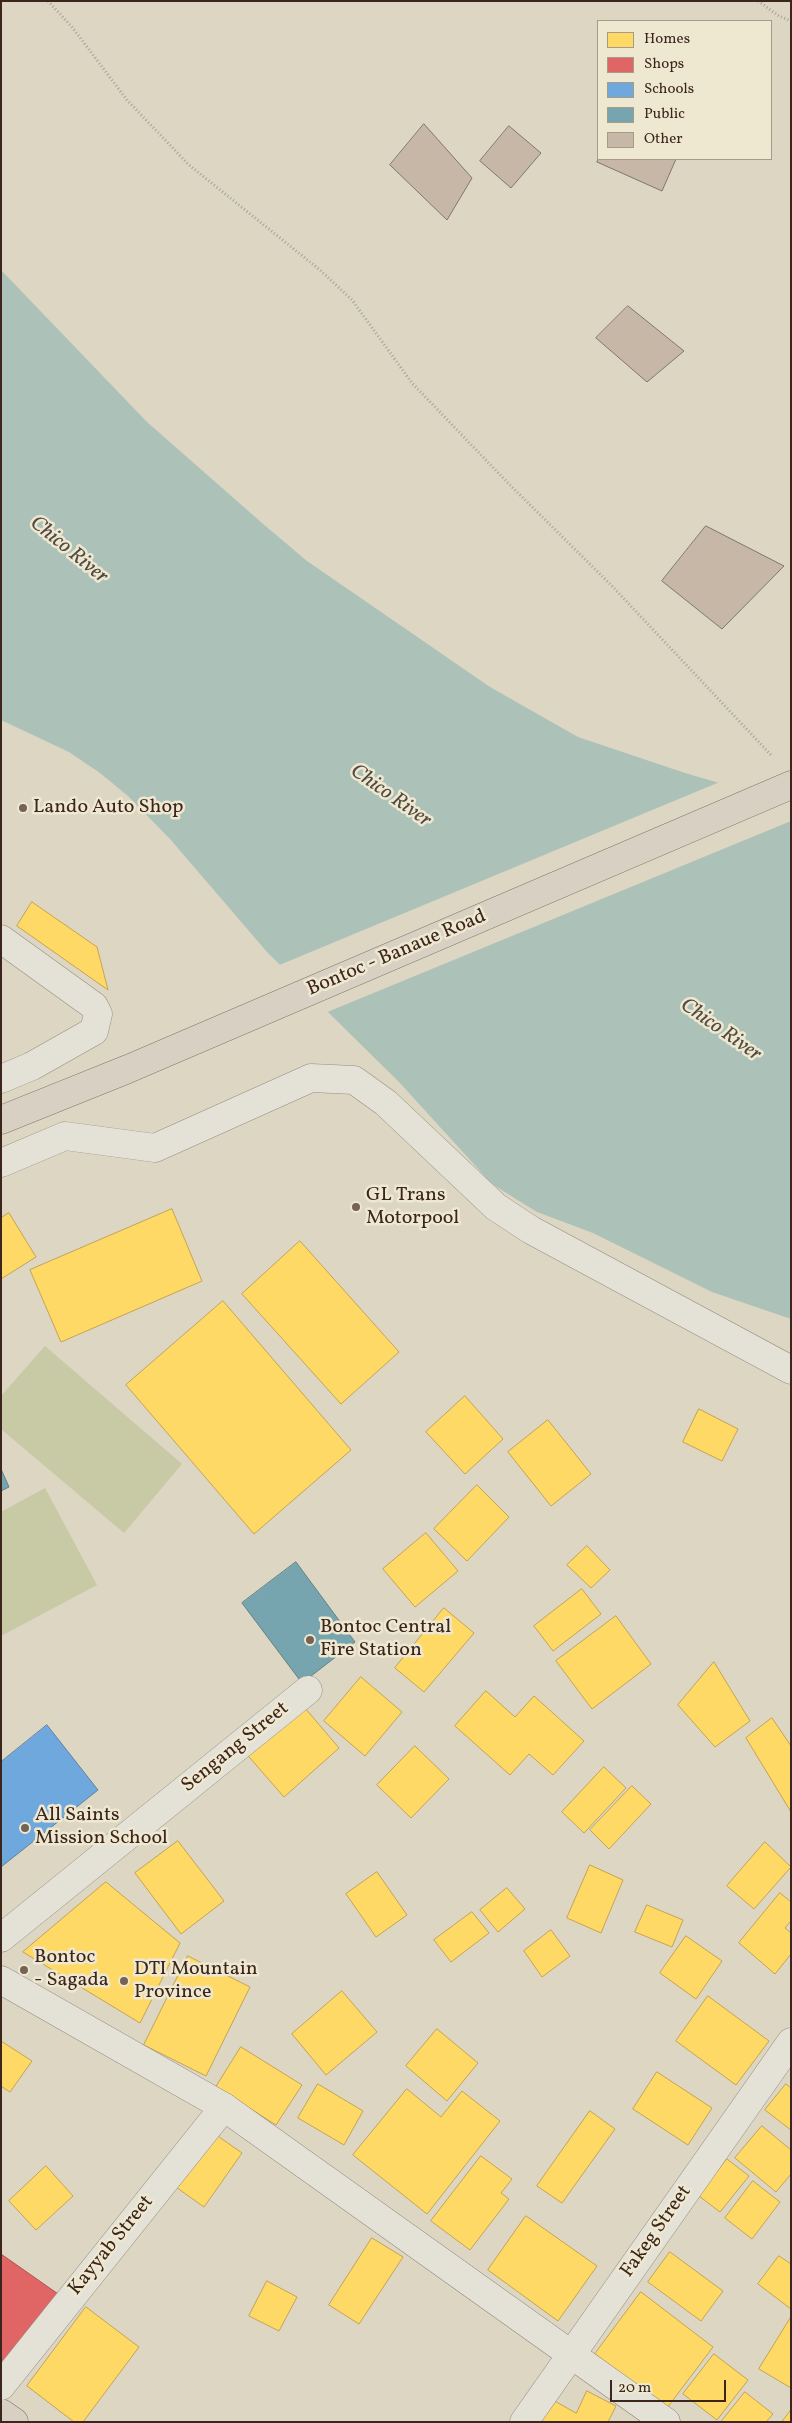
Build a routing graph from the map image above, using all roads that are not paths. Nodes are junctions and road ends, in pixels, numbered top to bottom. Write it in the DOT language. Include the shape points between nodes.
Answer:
graph roads {
  1 [pos="791,785"];
  2 [pos="1,939"];
  3 [pos="1,1079"];
  4 [pos="1,1120"];
  5 [pos="1,1163"];
  6 [pos="791,1370"];
  7 [pos="308,1690"];
  8 [pos="1,1938"];
  9 [pos="1,1980"];
  10 [pos="791,2042"];
  11 [pos="224,2107"];
  12 [pos="571,2353"];
  13 [pos="1,2386"];
  14 [pos="1,2413"];
  15 [pos="14,2422"];
  16 [pos="524,2422"];
  17 [pos="666,2422"];
  1 -- 4 [label="main road, Bontoc - Banaue Road" via="128,1069"];
  2 -- 3 [label="street" via="94,1006 98,1014 94,1031 32,1066"];
  5 -- 6 [label="street" via="65,1136 155,1148 311,1078 354,1080 386,1103 496,1207 531,1230"];
  7 -- 8 [label="street, Sengang Street"];
  9 -- 11 [label="street"];
  10 -- 12 [label="street, Fakeg Street"];
  11 -- 12 [label="street"];
  11 -- 13 [label="street, Kayyab Street"];
  12 -- 16 [label="street, Fakeg Street"];
  12 -- 17 [label="street"];
  14 -- 15 [label="main road"];
}
